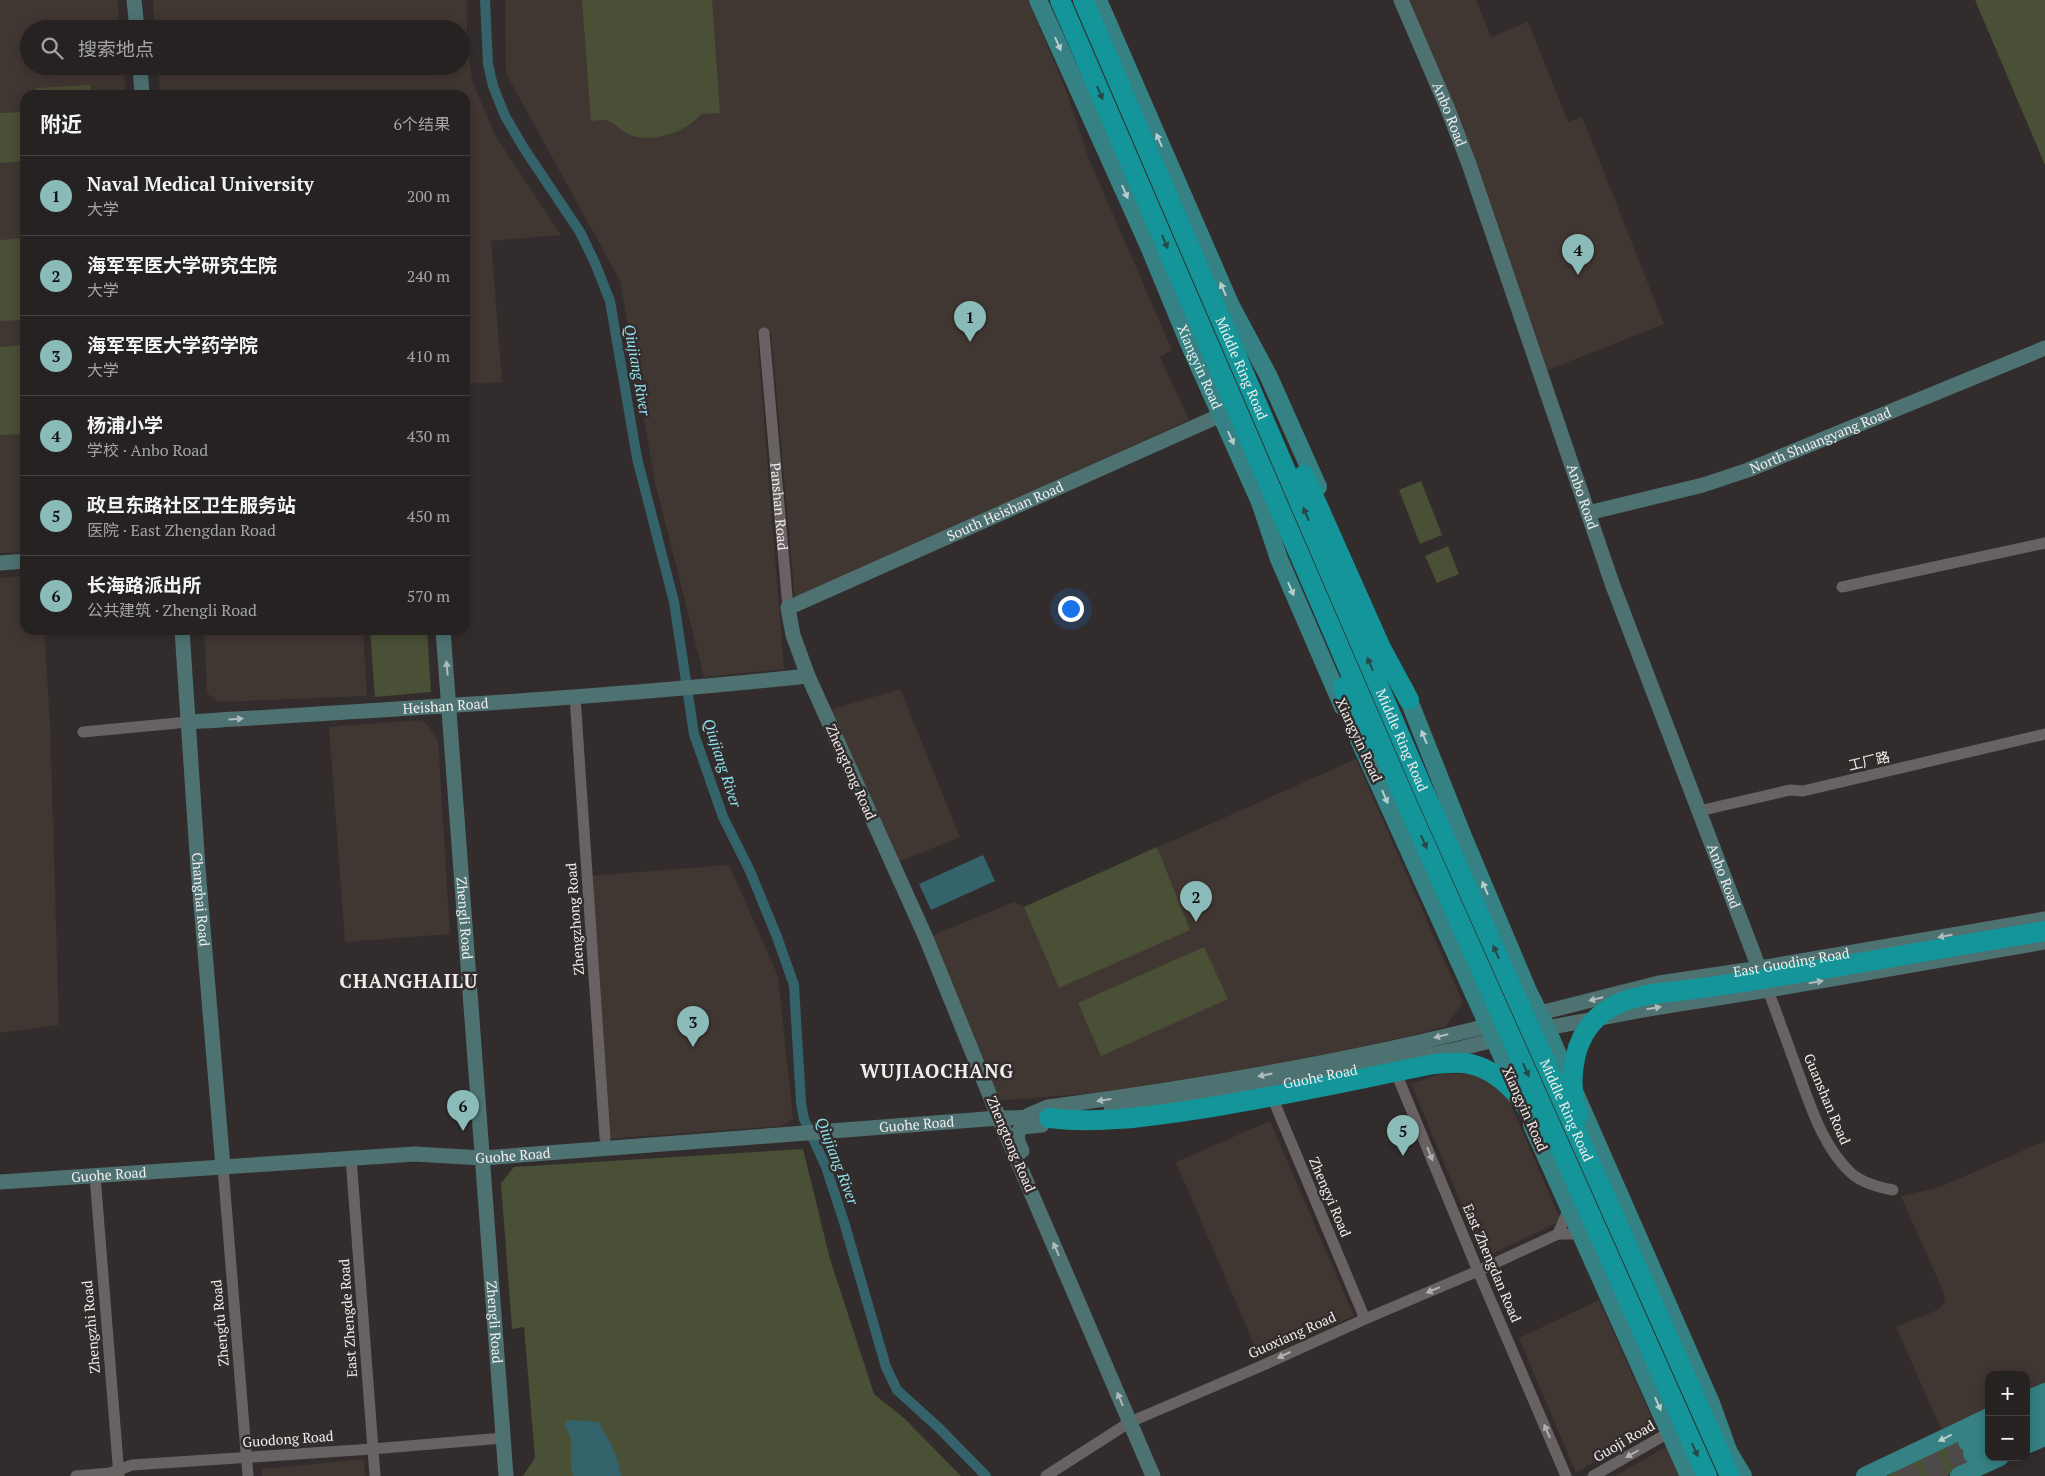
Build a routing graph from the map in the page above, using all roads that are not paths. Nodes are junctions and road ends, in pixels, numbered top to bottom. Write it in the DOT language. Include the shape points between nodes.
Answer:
graph roads {
  1 [pos="134,0"];
  2 [pos="1038,0"];
  3 [pos="1060,0"];
  4 [pos="1083,0"];
  5 [pos="1098,0"];
  6 [pos="1401,0"];
  7 [pos="136,20"];
  8 [pos="141,75"];
  9 [pos="142,90"];
  10 [pos="1215,303"];
  11 [pos="764,332"];
  12 [pos="2045,348"];
  13 [pos="1221,415"];
  14 [pos="1274,494"];
  15 [pos="1588,513"];
  16 [pos="2045,543"];
  17 [pos="20,561"];
  18 [pos="0,563"];
  19 [pos="1842,587"];
  20 [pos="788,608"];
  21 [pos="182,635"];
  22 [pos="444,635"];
  23 [pos="808,676"];
  24 [pos="575,697"];
  25 [pos="1409,700"];
  26 [pos="450,706"];
  27 [pos="188,722"];
  28 [pos="83,732"];
  29 [pos="2045,734"];
  30 [pos="1366,752"];
  31 [pos="1699,811"];
  32 [pos="2045,920"];
  33 [pos="2045,931"];
  34 [pos="2045,942"];
  35 [pos="1760,968"];
  36 [pos="1768,990"];
  37 [pos="1539,1021"];
  38 [pos="1492,1033"];
  39 [pos="1392,1061"];
  40 [pos="1268,1087"];
  41 [pos="1026,1117"];
  42 [pos="999,1118"];
  43 [pos="1049,1118"];
  44 [pos="1083,1122"];
  45 [pos="605,1138"];
  46 [pos="350,1158"];
  47 [pos="483,1158"];
  48 [pos="223,1167"];
  49 [pos="95,1176"];
  50 [pos="0,1182"];
  51 [pos="1892,1190"];
  52 [pos="1569,1208"];
  53 [pos="1046,1225"];
  54 [pos="1558,1234"];
  55 [pos="1581,1236"];
  56 [pos="1478,1271"];
  57 [pos="1365,1319"];
  58 [pos="2045,1392"];
  59 [pos="2030,1398"];
  60 [pos="2045,1407"];
  61 [pos="2030,1413"];
  62 [pos="1703,1415"];
  63 [pos="1985,1419"];
  64 [pos="2045,1421"];
  65 [pos="1130,1422"];
  66 [pos="2030,1427"];
  67 [pos="1677,1428"];
  68 [pos="1985,1435"];
  69 [pos="2045,1436"];
  70 [pos="504,1438"];
  71 [pos="2030,1443"];
  72 [pos="1985,1446"];
  73 [pos="372,1449"];
  74 [pos="247,1457"];
  75 [pos="1991,1461"];
  76 [pos="118,1473"];
  77 [pos="76,1476"];
  78 [pos="248,1476"];
  79 [pos="374,1476"];
  80 [pos="506,1476"];
  81 [pos="1046,1476"];
  82 [pos="1153,1476"];
  83 [pos="1566,1476"];
  84 [pos="1593,1476"];
  85 [pos="1689,1476"];
  86 [pos="1707,1476"];
  87 [pos="1730,1476"];
  88 [pos="1743,1476"];
  89 [pos="1865,1476"];
  90 [pos="1959,1476"];
  1 -- 7 [label="street"];
  2 -- 13 [label="main road, Xiangyin Road, one-way"];
  3 -- 14 [label="highway, Middle Ring Road, one-way"];
  4 -- 10 [label="highway, Middle Ring Road"];
  25 -- 5 [label="main road, one-way" via="1375,614 1268,375 1231,306"];
  6 -- 15 [label="street, Anbo Road" via="1469,164"];
  8 -- 9 [label="street"];
  10 -- 25 [label="highway" via="1276,415"];
  62 -- 10 [label="highway, Middle Ring Road, one-way" via="1424,789"];
  11 -- 20 [label="street, Panshan Road"];
  12 -- 15 [label="street, North Shuangyang Road" via="1748,470 1702,485"];
  13 -- 20 [label="street, South Heishan Road"];
  13 -- 30 [label="main road, Xiangyin Road, one-way" via="1260,502 1278,559 1350,724"];
  14 -- 30 [label="highway"];
  14 -- 67 [label="highway, Middle Ring Road, one-way"];
  15 -- 31 [label="street, Anbo Road"];
  16 -- 19 [label="street"];
  17 -- 18 [label="street"];
  20 -- 23 [label="street, Panshan Road" via="793,635"];
  21 -- 27 [label="street, Changhai Road"];
  26 -- 22 [label="street, Zhengli Road, one-way"];
  23 -- 24 [label="street, Heishan Road"];
  23 -- 42 [label="street, Zhengtong Road" via="926,938"];
  24 -- 26 [label="street, Heishan Road"];
  24 -- 45 [label="street, Zhengzhong Road"];
  37 -- 25 [label="main road, one-way"];
  27 -- 26 [label="street, Heishan Road, one-way"];
  26 -- 47 [label="street, Zhengli Road"];
  27 -- 28 [label="street, Heishan Road"];
  27 -- 48 [label="street, Changhai Road"];
  29 -- 31 [label="street, 工厂路" via="1803,792 1790,790"];
  30 -- 38 [label="main road, Xiangyin Road, one-way"];
  31 -- 35 [label="street, Anbo Road"];
  32 -- 35 [label="street, East Guoding Road, one-way"];
  33 -- 62 [label="highway" via="1642,996 1610,1008 1591,1024 1579,1044 1574,1068 1576,1110"];
  36 -- 34 [label="street, East Guoding Road, one-way"];
  35 -- 36 [label="street, Anbo Road"];
  35 -- 37 [label="street, East Guoding Road, one-way" via="1660,983"];
  37 -- 36 [label="street, East Guoding Road, one-way" via="1654,1008"];
  36 -- 51 [label="street, Guanshan Road" via="1811,1106 1836,1157 1852,1174"];
  37 -- 38 [label="street"];
  37 -- 88 [label="main road" via="1594,1164 1665,1325 1704,1407"];
  38 -- 39 [label="street, Guohe Road" via="1454,1050"];
  38 -- 41 [label="street, Guohe Road, one-way" via="1266,1075 1048,1107"];
  38 -- 52 [label="main road, Xiangyin Road"];
  39 -- 40 [label="street, Guohe Road"];
  39 -- 56 [label="street, East Zhengdan Road, one-way"];
  40 -- 43 [label="street, Guohe Road"];
  40 -- 57 [label="street, Zhengyi Road"];
  41 -- 42 [label="street, Guohe Road"];
  41 -- 43 [label="street, Guohe Road"];
  42 -- 47 [label="street, Guohe Road"];
  42 -- 53 [label="street, Zhengtong Road"];
  43 -- 44 [label="highway"];
  44 -- 53 [label="street" via="1022,1127 1017,1132 1016,1137 1046,1211"];
  44 -- 67 [label="highway" via="1276,1097 1434,1064 1465,1063 1486,1069 1514,1092 1536,1122"];
  46 -- 47 [label="street, Guohe Road" via="415,1154"];
  46 -- 48 [label="street, Guohe Road"];
  46 -- 73 [label="street, East Zhengde Road"];
  47 -- 70 [label="street, Zhengli Road"];
  48 -- 49 [label="street, Guohe Road"];
  48 -- 74 [label="street, Zhengfu Road"];
  49 -- 50 [label="street, Guohe Road"];
  49 -- 76 [label="street, Zhengzhi Road"];
  52 -- 54 [label="street"];
  52 -- 55 [label="main road, Xiangyin Road"];
  65 -- 53 [label="street, Zhengtong Road, one-way"];
  54 -- 55 [label="street, Guoxiang Road"];
  54 -- 56 [label="street, Guoxiang Road"];
  55 -- 67 [label="main road, Xiangyin Road, one-way"];
  56 -- 57 [label="street, Guoxiang Road, one-way"];
  83 -- 56 [label="street, East Zhengdan Road, one-way"];
  57 -- 65 [label="street, Guoxiang Road, one-way"];
  58 -- 59 [label="main road"];
  60 -- 61 [label="main road"];
  62 -- 87 [label="highway, Middle Ring Road"];
  63 -- 89 [label="main road, one-way"];
  64 -- 66 [label="main road"];
  65 -- 81 [label="street, Guoxiang Road"];
  65 -- 82 [label="street, Zhengtong Road"];
  67 -- 84 [label="street, Guoji Road, one-way"];
  67 -- 85 [label="main road, Xiangyin Road"];
  67 -- 86 [label="highway, Middle Ring Road, one-way"];
  68 -- 72 [label="main road" via="1970,1448"];
  69 -- 71 [label="main road"];
  70 -- 73 [label="street, Guodong Road"];
  70 -- 80 [label="street, Zhengli Road"];
  73 -- 74 [label="street, Guodong Road"];
  73 -- 79 [label="street, East Zhengde Road"];
  74 -- 76 [label="street, Guodong Road" via="132,1465"];
  74 -- 78 [label="street, Zhengfu Road"];
  75 -- 90 [label="main road"];
  76 -- 77 [label="street, Guodong Road"];
}
